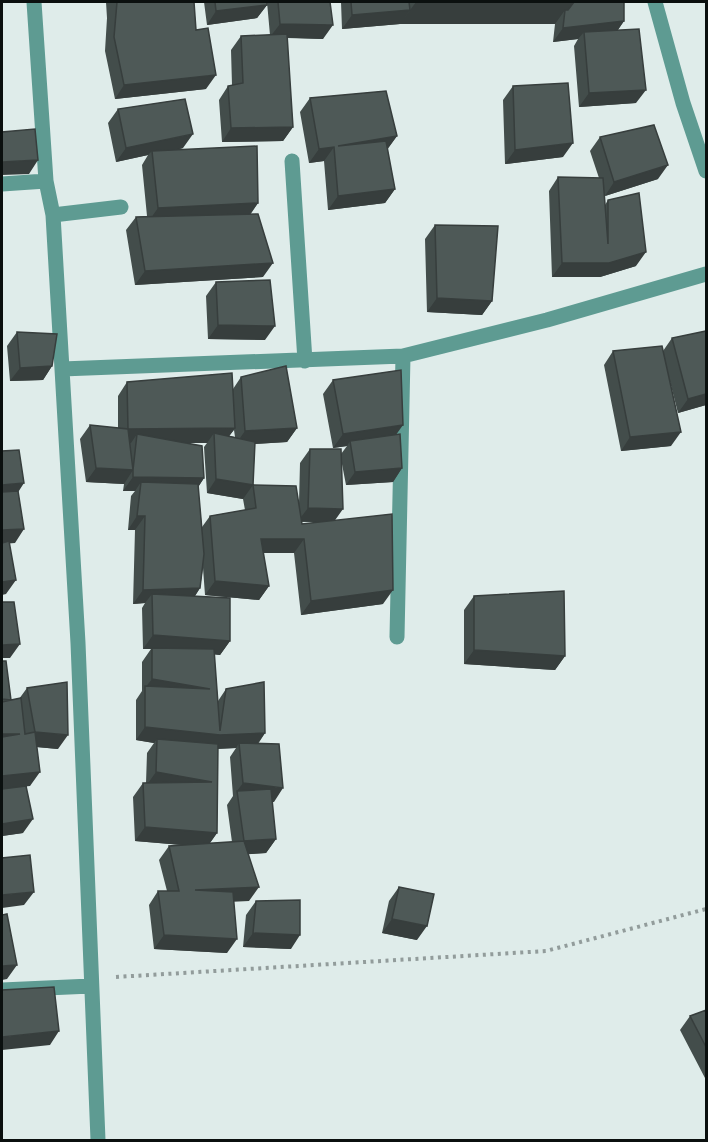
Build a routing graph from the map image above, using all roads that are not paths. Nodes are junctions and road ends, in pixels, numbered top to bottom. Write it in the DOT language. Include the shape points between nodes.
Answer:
graph roads {
  1 [pos="34,2"];
  2 [pos="655,2"];
  3 [pos="291,161"];
  4 [pos="706,171"];
  5 [pos="45,181"];
  6 [pos="2,184"];
  7 [pos="121,207"];
  8 [pos="53,215"];
  9 [pos="706,274"];
  10 [pos="403,356"];
  11 [pos="305,361"];
  12 [pos="62,369"];
  13 [pos="397,638"];
  14 [pos="91,982"];
  15 [pos="2,990"];
  16 [pos="98,1140"];
  1 -- 5 [label="street"];
  2 -- 4 [label="street"];
  3 -- 11 [label="street"];
  5 -- 6 [label="street"];
  5 -- 8 [label="street"];
  7 -- 8 [label="street"];
  8 -- 12 [label="street"];
  9 -- 10 [label="street"];
  10 -- 11 [label="street"];
  10 -- 13 [label="street"];
  11 -- 12 [label="street"];
  12 -- 14 [label="street" via="78,643"];
  14 -- 15 [label="street"];
  14 -- 16 [label="street"];
}
